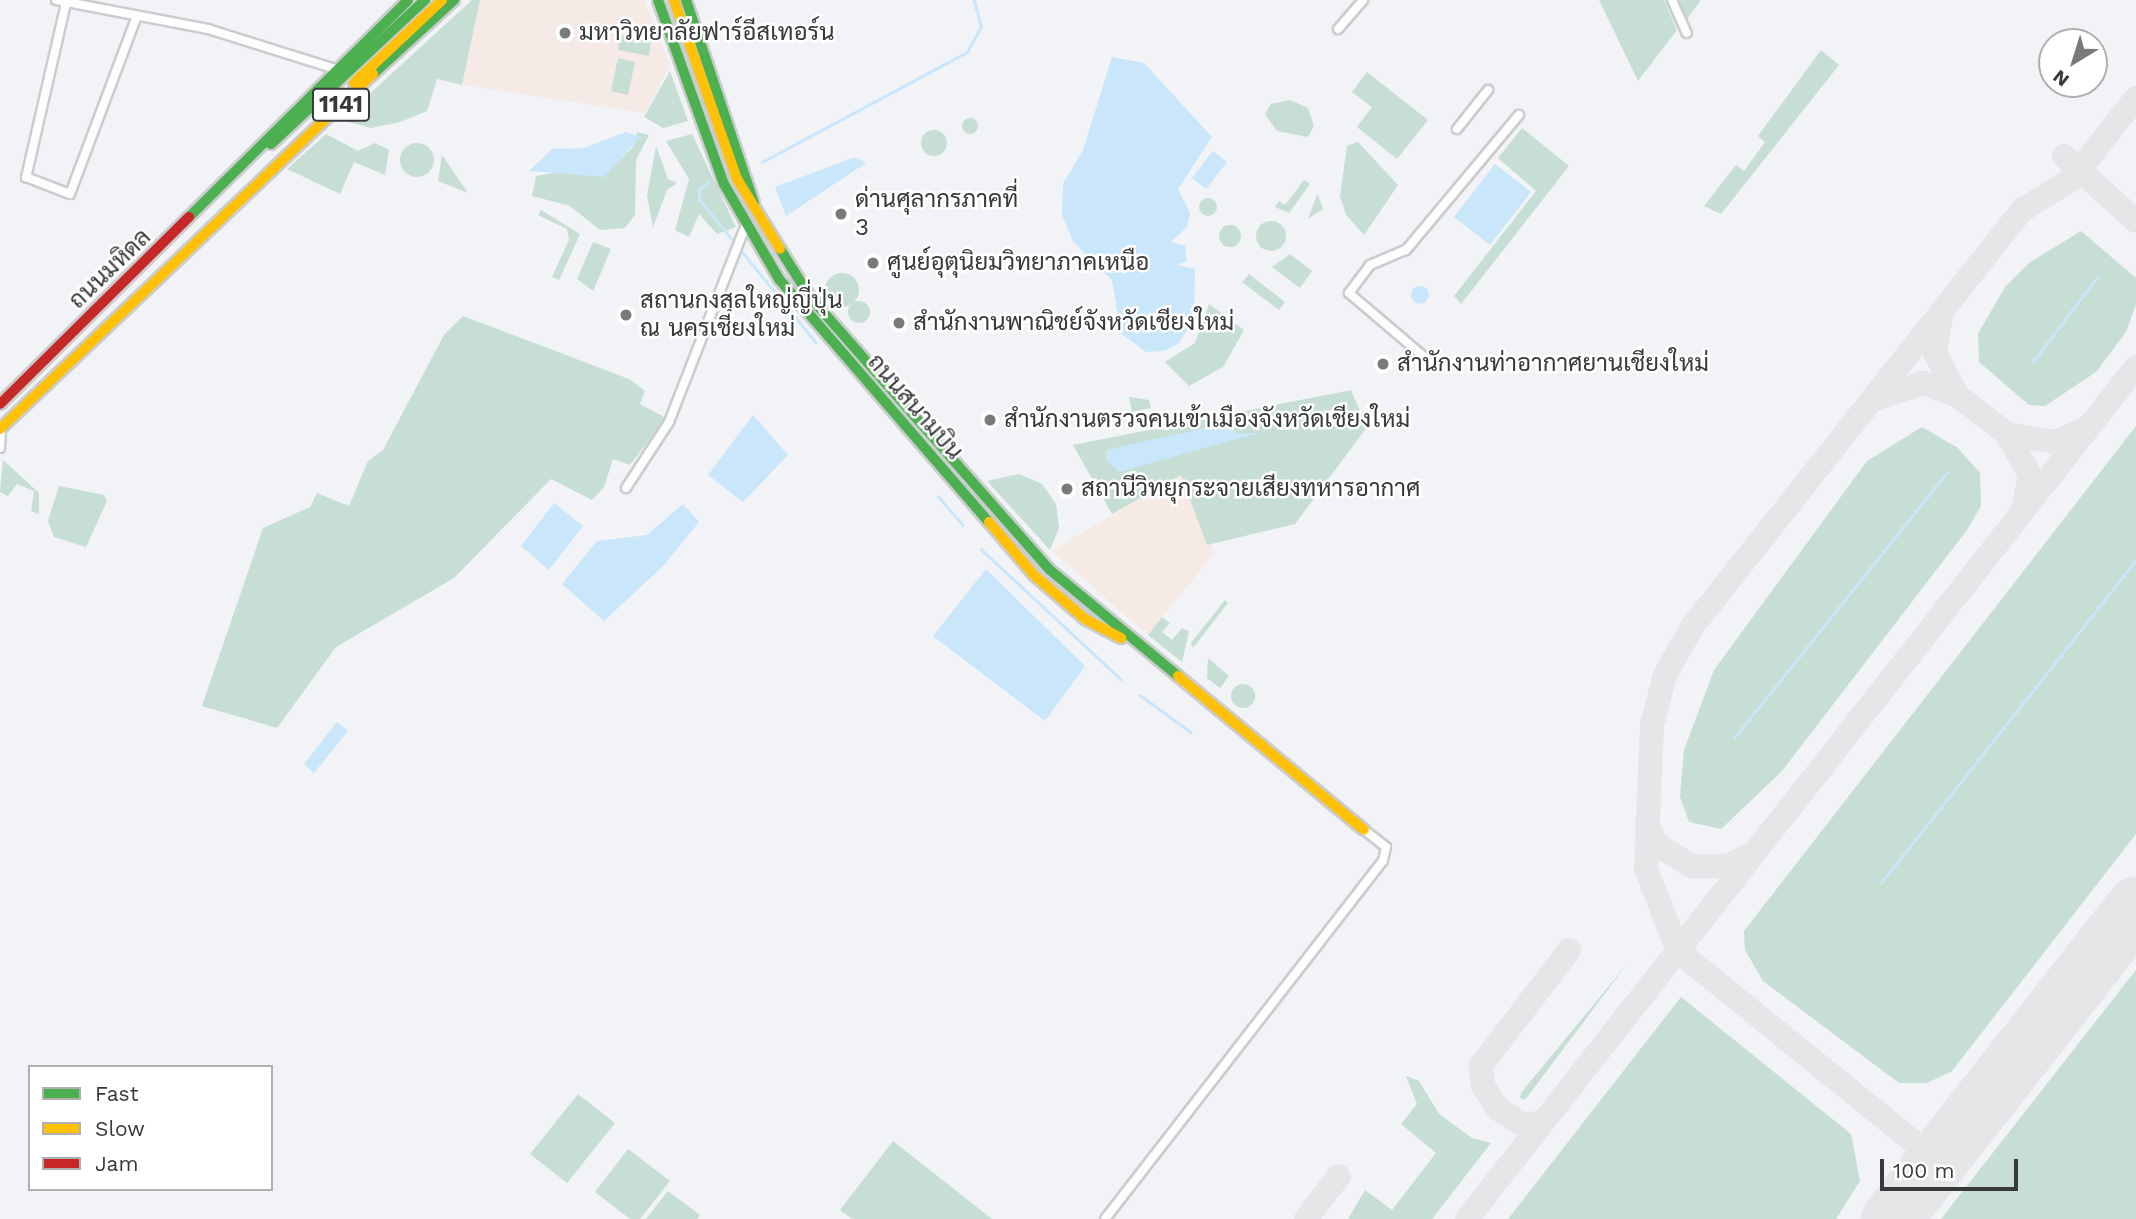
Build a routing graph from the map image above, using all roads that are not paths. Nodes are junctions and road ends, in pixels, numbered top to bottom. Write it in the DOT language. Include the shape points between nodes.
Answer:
graph roads {
  1 [pos="57,0"];
  2 [pos="408,0"];
  3 [pos="425,0"];
  4 [pos="442,0"];
  5 [pos="454,0"];
  6 [pos="658,0"];
  7 [pos="674,0"];
  8 [pos="686,0"];
  9 [pos="1363,0"];
  10 [pos="1672,0"];
  11 [pos="66,3"];
  12 [pos="137,16"];
  13 [pos="1338,29"];
  14 [pos="1686,33"];
  15 [pos="375,54"];
  16 [pos="339,70"];
  17 [pos="1488,90"];
  18 [pos="1518,115"];
  19 [pos="1457,129"];
  20 [pos="250,163"];
  21 [pos="226,207"];
  22 [pos="757,216"];
  23 [pos="745,227"];
  24 [pos="1429,361"];
  25 [pos="0,404"];
  26 [pos="1,428"];
  27 [pos="0,448"];
  28 [pos="626,488"];
  29 [pos="1130,641"];
  30 [pos="1364,830"];
  31 [pos="1105,1219"];
  1 -- 11 [label="street"];
  2 -- 16 [label="main road, ถนนมหิดล / 1141"];
  3 -- 15 [label="main road, ถนนมหิดล / 1141"];
  4 -- 15 [label="main road, ถนนมหิดล / 1141"];
  5 -- 21 [label="main road, ถนนมหิดล / 1141"];
  6 -- 23 [label="main road, ถนนสนามบิน"];
  7 -- 22 [label="main road, ถนนสนามบิน" via="733,170"];
  8 -- 22 [label="main road, ถนนสนามบิน"];
  9 -- 13 [label="street"];
  10 -- 14 [label="street"];
  11 -- 12 [label="street"];
  11 -- 12 [label="street" via="26,177 70,194"];
  12 -- 16 [label="street" via="208,29"];
  15 -- 20 [label="main road, ถนนมหิดล / 1141"];
  15 -- 21 [label="main road, ถนนมหิดล / 1141"];
  16 -- 20 [label="main road, ถนนมหิดล / 1141"];
  17 -- 19 [label="street"];
  18 -- 24 [label="street" via="1406,250 1370,265 1349,293"];
  20 -- 25 [label="main road, ถนนมหิดล / 1141"];
  21 -- 26 [label="main road, ถนนมหิดล / 1141"];
  22 -- 29 [label="main road, ถนนสนามบิน" via="810,296 1015,533"];
  23 -- 28 [label="street" via="669,422"];
  23 -- 29 [label="main road, ถนนสนามบิน" via="794,300 1034,575 1085,619"];
  26 -- 27 [label="street"];
  29 -- 30 [label="main road, ถนนสนามบิน"];
  30 -- 31 [label="street" via="1386,847 1384,861"];
}
